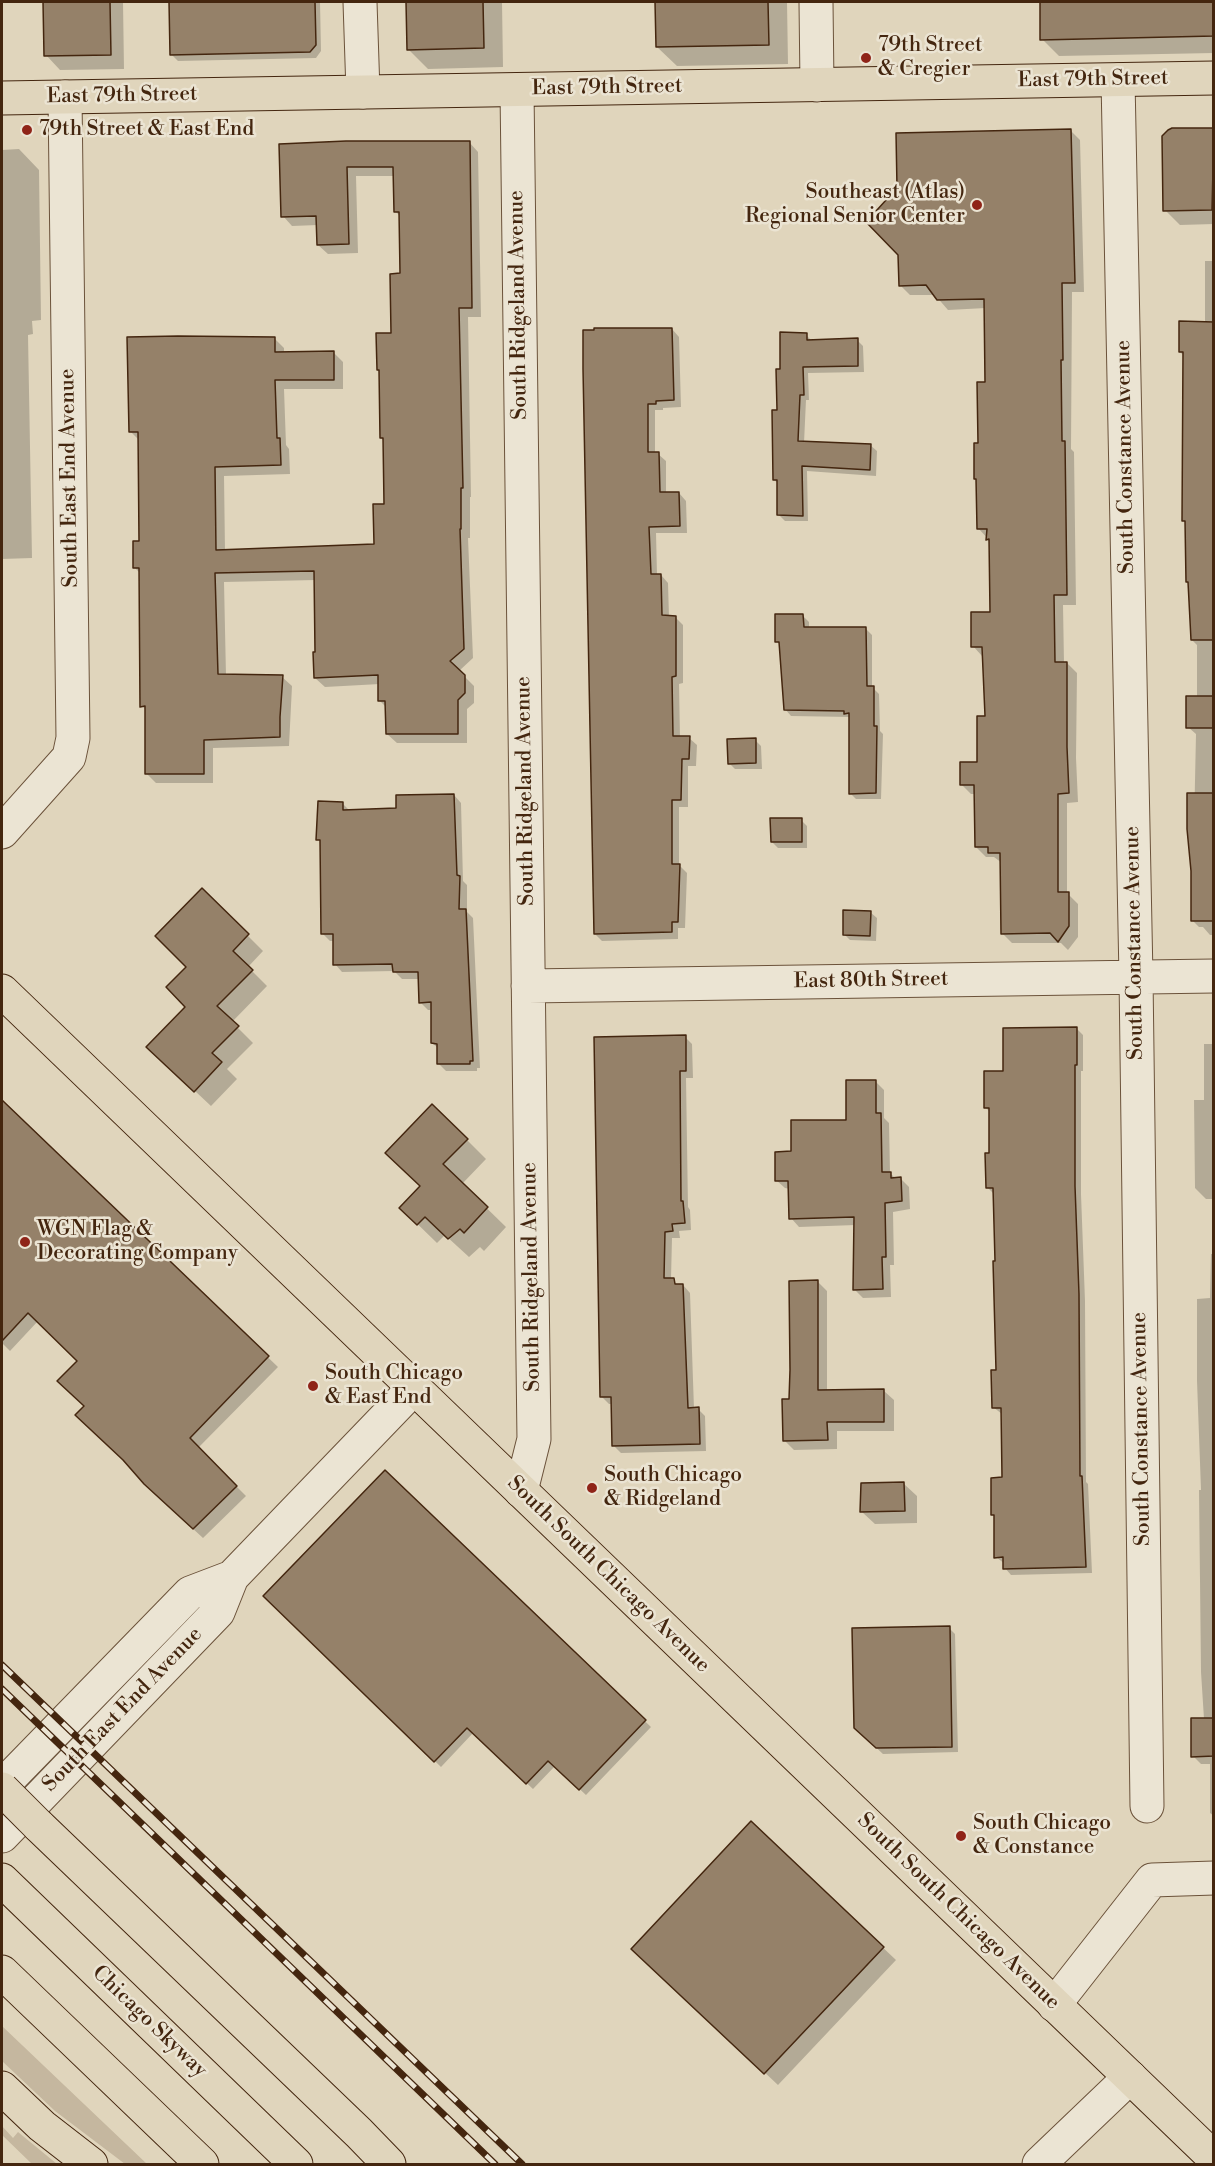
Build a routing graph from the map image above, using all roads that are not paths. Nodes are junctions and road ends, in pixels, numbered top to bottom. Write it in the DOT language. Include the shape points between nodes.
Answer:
graph roads {
  1 [pos="360,2"];
  2 [pos="816,2"];
  3 [pos="1214,78"];
  4 [pos="1118,80"];
  5 [pos="817,85"];
  6 [pos="517,90"];
  7 [pos="363,92"];
  8 [pos="65,97"];
  9 [pos="2,98"];
  10 [pos="2,832"];
  11 [pos="1214,976"];
  12 [pos="1136,977"];
  13 [pos="528,986"];
  14 [pos="2,991"];
  15 [pos="414,1388"];
  16 [pos="521,1491"];
  17 [pos="232,1577"];
  18 [pos="2,1788"];
  19 [pos="1147,1806"];
  20 [pos="2,1836"];
  21 [pos="1200,1879"];
  22 [pos="2,1880"];
  23 [pos="2,1972"];
  24 [pos="1054,2005"];
  25 [pos="1130,2077"];
  26 [pos="2,2088"];
  27 [pos="1214,2158"];
  28 [pos="92,2164"];
  29 [pos="202,2164"];
  30 [pos="296,2164"];
  31 [pos="389,2164"];
  32 [pos="1039,2164"];
  1 -- 7 [label="street"];
  2 -- 5 [label="street"];
  3 -- 4 [label="main road, East 79th Street"];
  4 -- 5 [label="main road, East 79th Street"];
  4 -- 12 [label="street, South Constance Avenue"];
  5 -- 6 [label="main road, East 79th Street"];
  6 -- 7 [label="main road, East 79th Street"];
  6 -- 13 [label="street, South Ridgeland Avenue"];
  7 -- 8 [label="main road, East 79th Street"];
  8 -- 9 [label="main road, East 79th Street"];
  8 -- 10 [label="street, South East End Avenue" via="73,738 69,758"];
  11 -- 12 [label="street, East 80th Street"];
  12 -- 13 [label="street, East 80th Street"];
  12 -- 19 [label="street, South Constance Avenue"];
  13 -- 16 [label="street, South Ridgeland Avenue" via="534,1438"];
  14 -- 15 [label="main road, South South Chicago Avenue"];
  15 -- 16 [label="main road, South South Chicago Avenue"];
  15 -- 17 [label="street, South East End Avenue"];
  16 -- 24 [label="main road, South South Chicago Avenue"];
  17 -- 18 [label="street, South East End Avenue" via="190,1593"];
  17 -- 20 [label="street, South East End Avenue" via="218,1612"];
  18 -- 31 [label="main road, bridge"];
  21 -- 24 [label="street" via="1152,1880"];
  22 -- 30 [label="main road, Chicago Skyway"];
  23 -- 29 [label="main road"];
  24 -- 25 [label="main road, South South Chicago Avenue"];
  25 -- 27 [label="main road, South South Chicago Avenue"];
  25 -- 32 [label="street"];
  26 -- 28 [label="main road" via="42,2126"];
}
